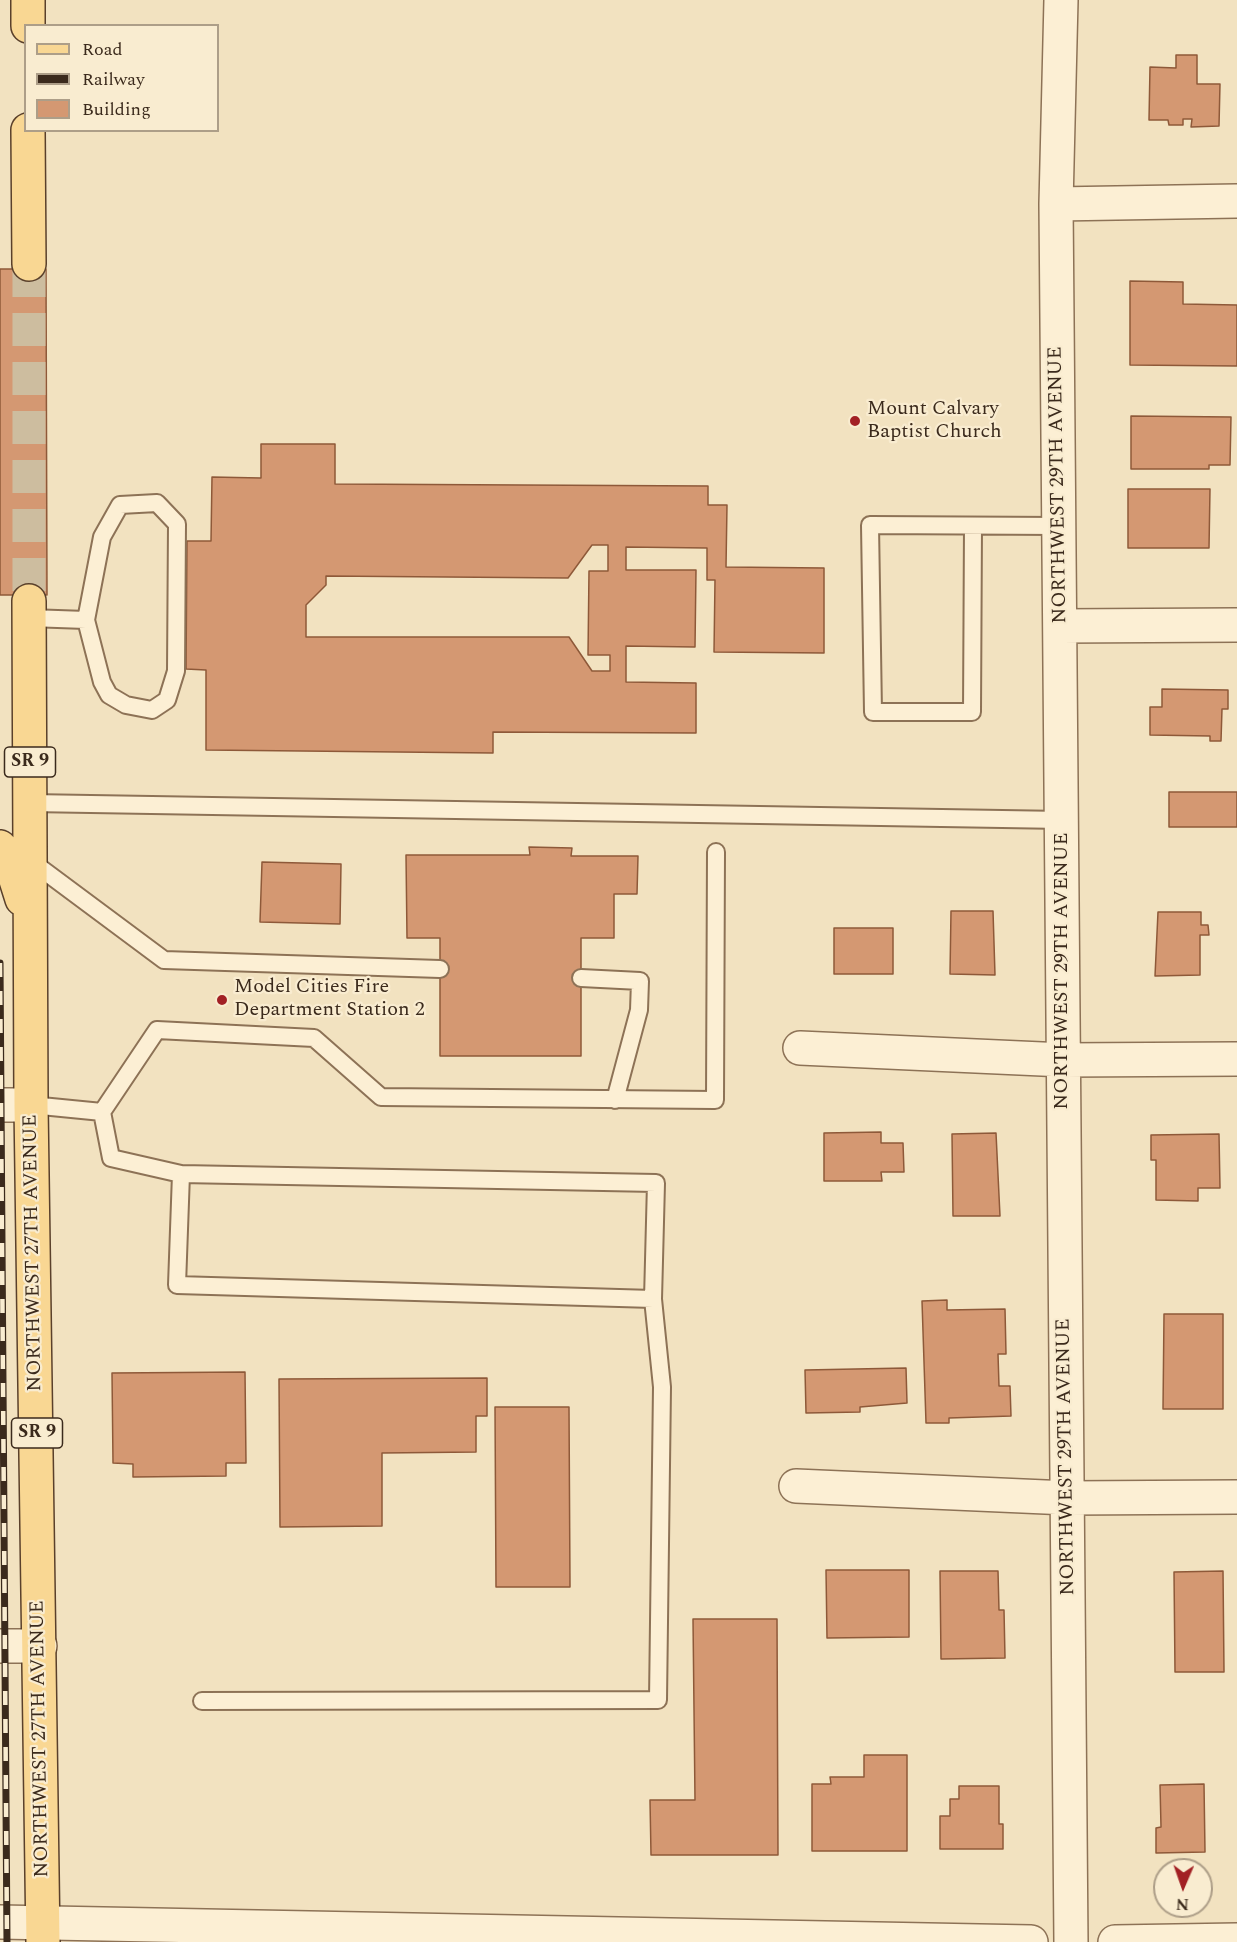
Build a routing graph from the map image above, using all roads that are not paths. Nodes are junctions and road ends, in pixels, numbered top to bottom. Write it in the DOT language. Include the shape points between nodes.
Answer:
graph roads {
  1 [pos="28,0"];
  2 [pos="1061,0"];
  3 [pos="28,24"];
  4 [pos="28,132"];
  5 [pos="1237,201"];
  6 [pos="1056,204"];
  7 [pos="29,264"];
  8 [pos="973,526"];
  9 [pos="1060,526"];
  10 [pos="29,609"];
  11 [pos="86,620"];
  12 [pos="1237,625"];
  13 [pos="1061,626"];
  14 [pos="30,803"];
  15 [pos="1063,820"];
  16 [pos="0,847"];
  17 [pos="716,852"];
  18 [pos="31,861"];
  19 [pos="30,923"];
  20 [pos="440,969"];
  21 [pos="581,978"];
  22 [pos="800,1048"];
  23 [pos="1237,1059"];
  24 [pos="1064,1060"];
  25 [pos="615,1100"];
  26 [pos="16,1105"];
  27 [pos="102,1112"];
  28 [pos="181,1174"];
  29 [pos="652,1299"];
  30 [pos="796,1486"];
  31 [pos="1237,1497"];
  32 [pos="1068,1498"];
  33 [pos="0,1646"];
  34 [pos="40,1646"];
  35 [pos="202,1701"];
  36 [pos="0,1922"];
  37 [pos="43,1932"];
  38 [pos="438,1937"];
  39 [pos="656,1939"];
  40 [pos="1237,1940"];
  41 [pos="1031,1942"];
  42 [pos="1071,1942"];
  43 [pos="1115,1942"];
  1 -- 3 [label="main road"];
  2 -- 6 [label="street, NORTHWEST 29TH AVENUE"];
  4 -- 7 [label="main road"];
  5 -- 6 [label="street"];
  6 -- 9 [label="street, NORTHWEST 29TH AVENUE"];
  8 -- 8 [label="lane" via="870,525 873,712 972,712"];
  8 -- 9 [label="lane"];
  9 -- 13 [label="street, NORTHWEST 29TH AVENUE"];
  10 -- 11 [label="lane"];
  10 -- 14 [label="main road, NORTHWEST 27TH AVENUE / SR 9"];
  11 -- 11 [label="lane" via="109,695 126,705 152,710 167,700 176,672 177,524 157,502 120,505 102,537"];
  12 -- 13 [label="street"];
  13 -- 15 [label="street, NORTHWEST 29TH AVENUE"];
  14 -- 15 [label="lane"];
  14 -- 18 [label="main road, NORTHWEST 27TH AVENUE / SR 9"];
  15 -- 24 [label="street, NORTHWEST 29TH AVENUE"];
  16 -- 19 [label="main road" via="9,858"];
  17 -- 25 [label="lane" via="714,1100"];
  18 -- 19 [label="main road, NORTHWEST 27TH AVENUE / SR 9"];
  18 -- 20 [label="lane" via="164,960"];
  19 -- 26 [label="main road, NORTHWEST 27TH AVENUE / SR 9"];
  21 -- 25 [label="lane" via="640,981 639,1010"];
  22 -- 24 [label="street"];
  23 -- 24 [label="street"];
  24 -- 32 [label="street, NORTHWEST 29TH AVENUE"];
  25 -- 27 [label="lane" via="381,1097 314,1038 157,1030"];
  26 -- 27 [label="lane"];
  26 -- 34 [label="main road, NORTHWEST 27TH AVENUE / SR 9"];
  27 -- 28 [label="lane" via="111,1158"];
  28 -- 29 [label="lane" via="177,1285"];
  28 -- 29 [label="lane" via="656,1183"];
  29 -- 35 [label="lane" via="662,1387 658,1700"];
  30 -- 32 [label="street"];
  31 -- 32 [label="street"];
  32 -- 42 [label="street, NORTHWEST 29TH AVENUE"];
  33 -- 34 [label="street"];
  34 -- 37 [label="main road, NORTHWEST 27TH AVENUE / SR 9"];
  36 -- 37 [label="street"];
  37 -- 38 [label="street"];
  38 -- 39 [label="street"];
  39 -- 41 [label="street"];
  40 -- 43 [label="street"];
}
